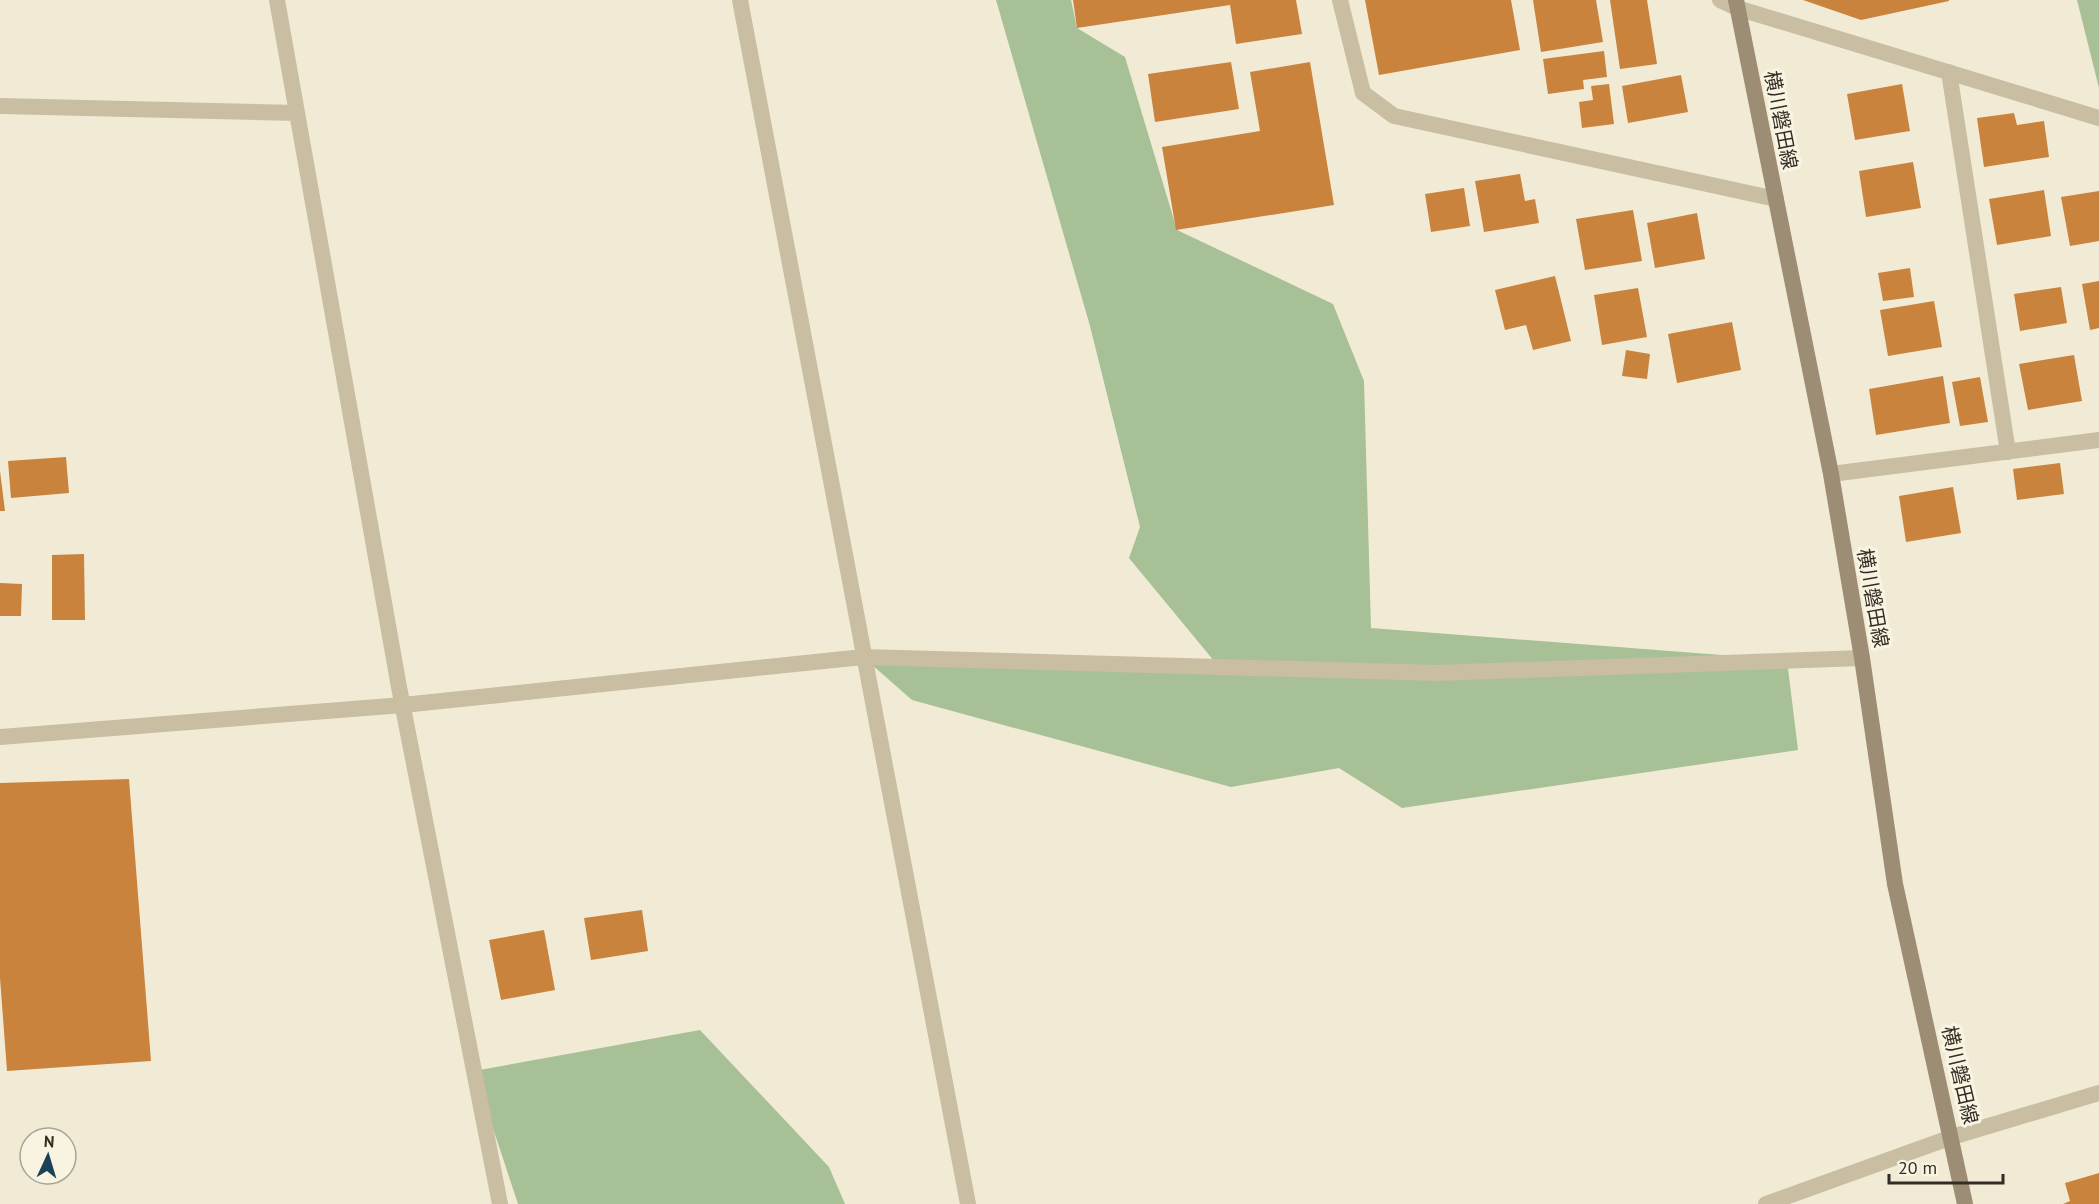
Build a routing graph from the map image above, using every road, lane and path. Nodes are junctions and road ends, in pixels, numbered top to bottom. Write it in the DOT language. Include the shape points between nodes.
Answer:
graph roads {
  1 [pos="277,0"];
  2 [pos="740,0"];
  3 [pos="1340,0"];
  4 [pos="1720,0"];
  5 [pos="1737,4"];
  6 [pos="1949,72"];
  7 [pos="0,106"];
  8 [pos="297,113"];
  9 [pos="2099,118"];
  10 [pos="1776,199"];
  11 [pos="2099,440"];
  12 [pos="2008,452"];
  13 [pos="1831,474"];
  14 [pos="863,657"];
  15 [pos="1862,658"];
  16 [pos="403,705"];
  17 [pos="0,737"];
  18 [pos="2099,1093"];
  19 [pos="1952,1137"];
  20 [pos="500,1204"];
  21 [pos="968,1204"];
  22 [pos="1766,1204"];
  23 [pos="1965,1204"];
  1 -- 8 [label="street"];
  2 -- 14 [label="street"];
  3 -- 10 [label="street" via="1363,93 1394,116"];
  4 -- 5 [label="street"];
  5 -- 6 [label="street"];
  5 -- 10 [label="main road, 横川磐田線"];
  6 -- 9 [label="street"];
  6 -- 12 [label="street"];
  7 -- 8 [label="street"];
  8 -- 16 [label="street"];
  10 -- 13 [label="main road, 横川磐田線"];
  11 -- 12 [label="street"];
  12 -- 13 [label="street"];
  13 -- 15 [label="main road, 横川磐田線"];
  14 -- 15 [label="street" via="1437,673"];
  14 -- 16 [label="street"];
  14 -- 21 [label="street"];
  15 -- 19 [label="main road, 横川磐田線" via="1895,884"];
  16 -- 17 [label="street"];
  16 -- 20 [label="street"];
  18 -- 19 [label="street"];
  19 -- 22 [label="street"];
  19 -- 23 [label="main road, 横川磐田線"];
}
